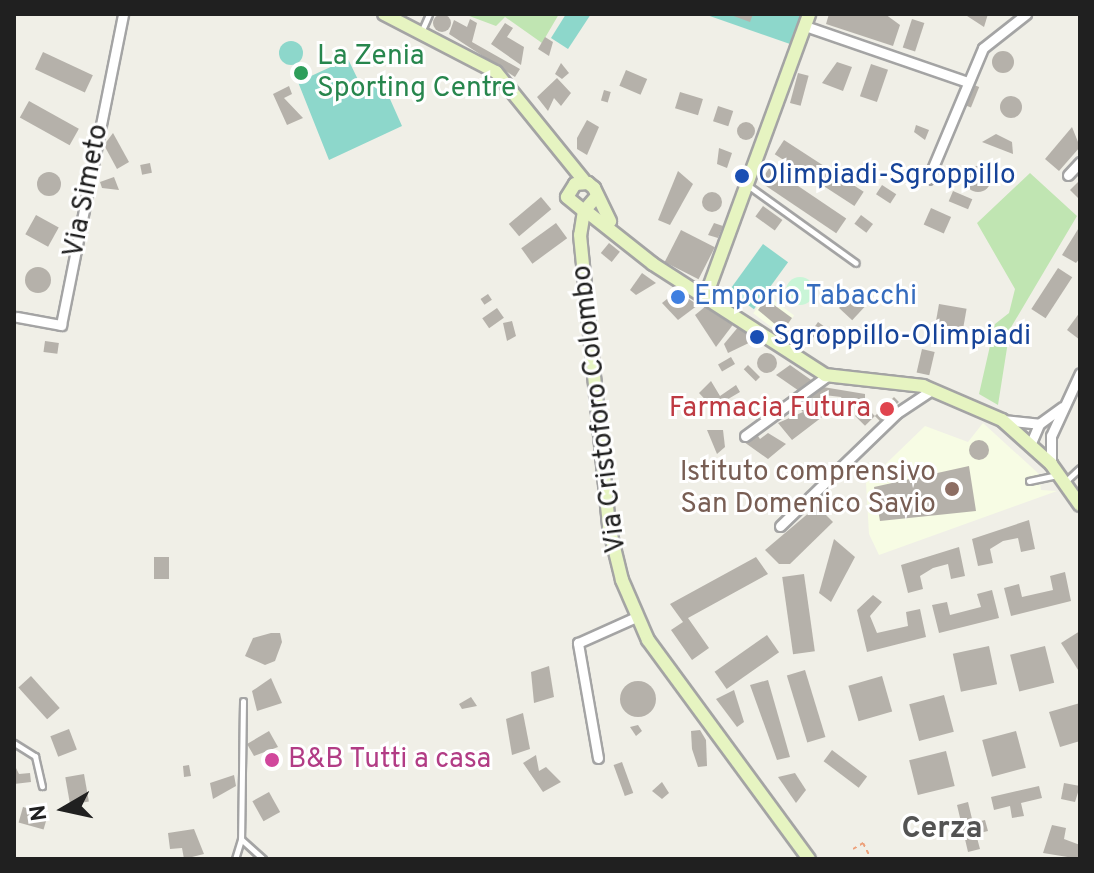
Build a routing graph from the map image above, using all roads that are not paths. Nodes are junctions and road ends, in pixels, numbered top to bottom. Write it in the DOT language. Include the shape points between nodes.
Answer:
graph roads {
  1 [pos="123,14"];
  2 [pos="384,14"];
  3 [pos="429,14"];
  4 [pos="1026,14"];
  5 [pos="807,20"];
  6 [pos="422,30"];
  7 [pos="965,81"];
  8 [pos="558,153"];
  9 [pos="1080,162"];
  10 [pos="1068,175"];
  11 [pos="928,179"];
  12 [pos="585,182"];
  13 [pos="745,183"];
  14 [pos="597,196"];
  15 [pos="568,199"];
  16 [pos="585,211"];
  17 [pos="613,227"];
  18 [pos="580,235"];
  19 [pos="856,263"];
  20 [pos="706,296"];
  21 [pos="17,317"];
  22 [pos="1080,373"];
  23 [pos="827,376"];
  24 [pos="909,383"];
  25 [pos="933,389"];
  26 [pos="1067,402"];
  27 [pos="897,413"];
  28 [pos="1002,420"];
  29 [pos="1039,424"];
  30 [pos="745,436"];
  31 [pos="1051,436"];
  32 [pos="1031,443"];
  33 [pos="1080,468"];
  34 [pos="1065,480"];
  35 [pos="1029,481"];
  36 [pos="1080,505"];
  37 [pos="780,526"];
  38 [pos="636,617"];
  39 [pos="243,701"];
  40 [pos="14,743"];
  41 [pos="598,758"];
  42 [pos="42,786"];
  43 [pos="241,839"];
  44 [pos="235,859"];
  45 [pos="263,859"];
  46 [pos="809,859"];
  1 -- 21 [label="street, Via Simeto" via="61,325"];
  2 -- 6 [label="street"];
  3 -- 6 [label="lane"];
  4 -- 7 [label="street" via="989,39"];
  5 -- 7 [label="street"];
  5 -- 13 [label="street"];
  6 -- 8 [label="street" via="496,72"];
  7 -- 11 [label="street"];
  8 -- 12 [label="street"];
  8 -- 15 [label="street"];
  9 -- 10 [label="street"];
  12 -- 14 [label="street"];
  12 -- 15 [label="street"];
  13 -- 19 [label="lane"];
  13 -- 20 [label="street"];
  14 -- 16 [label="street"];
  14 -- 17 [label="street"];
  15 -- 16 [label="street"];
  15 -- 18 [label="street"];
  16 -- 17 [label="street"];
  16 -- 18 [label="street"];
  17 -- 20 [label="street" via="639,254"];
  18 -- 38 [label="street, Via Cristoforo Colombo" via="609,527"];
  20 -- 23 [label="street"];
  22 -- 26 [label="street"];
  23 -- 24 [label="street"];
  23 -- 30 [label="street"];
  24 -- 25 [label="street"];
  24 -- 27 [label="street" via="911,395"];
  25 -- 27 [label="street"];
  25 -- 28 [label="street"];
  26 -- 29 [label="street"];
  26 -- 31 [label="street"];
  27 -- 37 [label="street"];
  28 -- 29 [label="street"];
  28 -- 32 [label="street"];
  29 -- 32 [label="street"];
  31 -- 32 [label="street"];
  31 -- 34 [label="street"];
  32 -- 34 [label="street"];
  33 -- 34 [label="lane"];
  34 -- 35 [label="lane"];
  34 -- 36 [label="street"];
  38 -- 41 [label="street" via="578,643"];
  38 -- 46 [label="street, Via Cristoforo Colombo"];
  39 -- 43 [label="lane"];
  40 -- 42 [label="lane" via="35,756"];
  43 -- 44 [label="lane"];
  43 -- 45 [label="lane"];
}
